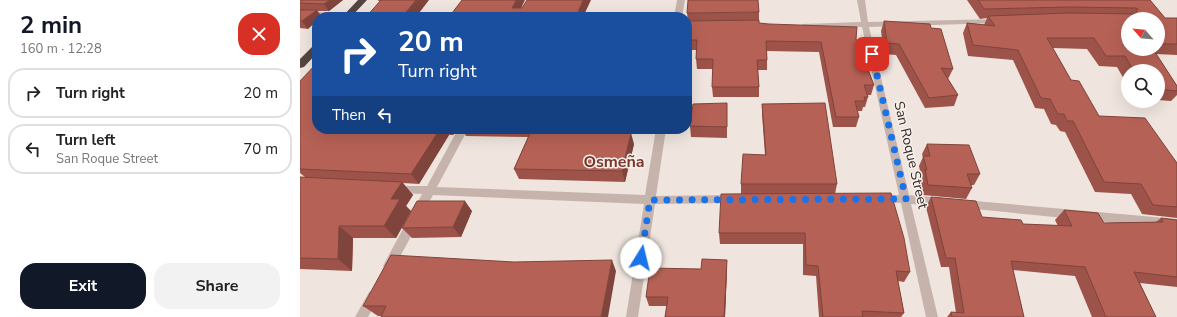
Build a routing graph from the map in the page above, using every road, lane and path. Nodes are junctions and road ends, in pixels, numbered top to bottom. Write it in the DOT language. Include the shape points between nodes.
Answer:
graph roads {
  1 [pos="363,0"];
  2 [pos="681,0"];
  3 [pos="861,0"];
  4 [pos="351,12"];
  5 [pos="679,12"];
  6 [pos="300,13"];
  7 [pos="312,14"];
  8 [pos="1008,21"];
  9 [pos="865,25"];
  10 [pos="795,26"];
  11 [pos="312,53"];
  12 [pos="300,65"];
  13 [pos="460,134"];
  14 [pos="660,134"];
  15 [pos="385,189"];
  16 [pos="431,191"];
  17 [pos="746,199"];
  18 [pos="866,199"];
  19 [pos="906,199"];
  20 [pos="650,200"];
  21 [pos="1177,224"];
  22 [pos="361,317"];
  23 [pos="632,317"];
  24 [pos="932,317"];
  1 -- 4 [label="highway"];
  2 -- 5 [label="street"];
  3 -- 9 [label="street, San Roque Street"];
  6 -- 7 [label="street"];
  8 -- 9 [label="street"];
  9 -- 10 [label="street"];
  9 -- 19 [label="street, San Roque Street"];
  11 -- 12 [label="highway"];
  13 -- 16 [label="street"];
  14 -- 20 [label="street"];
  15 -- 16 [label="street"];
  16 -- 20 [label="street"];
  16 -- 22 [label="street"];
  17 -- 20 [label="street"];
  18 -- 19 [label="street"];
  19 -- 21 [label="street"];
  19 -- 24 [label="street, San Roque Street"];
  20 -- 23 [label="street"];
}
